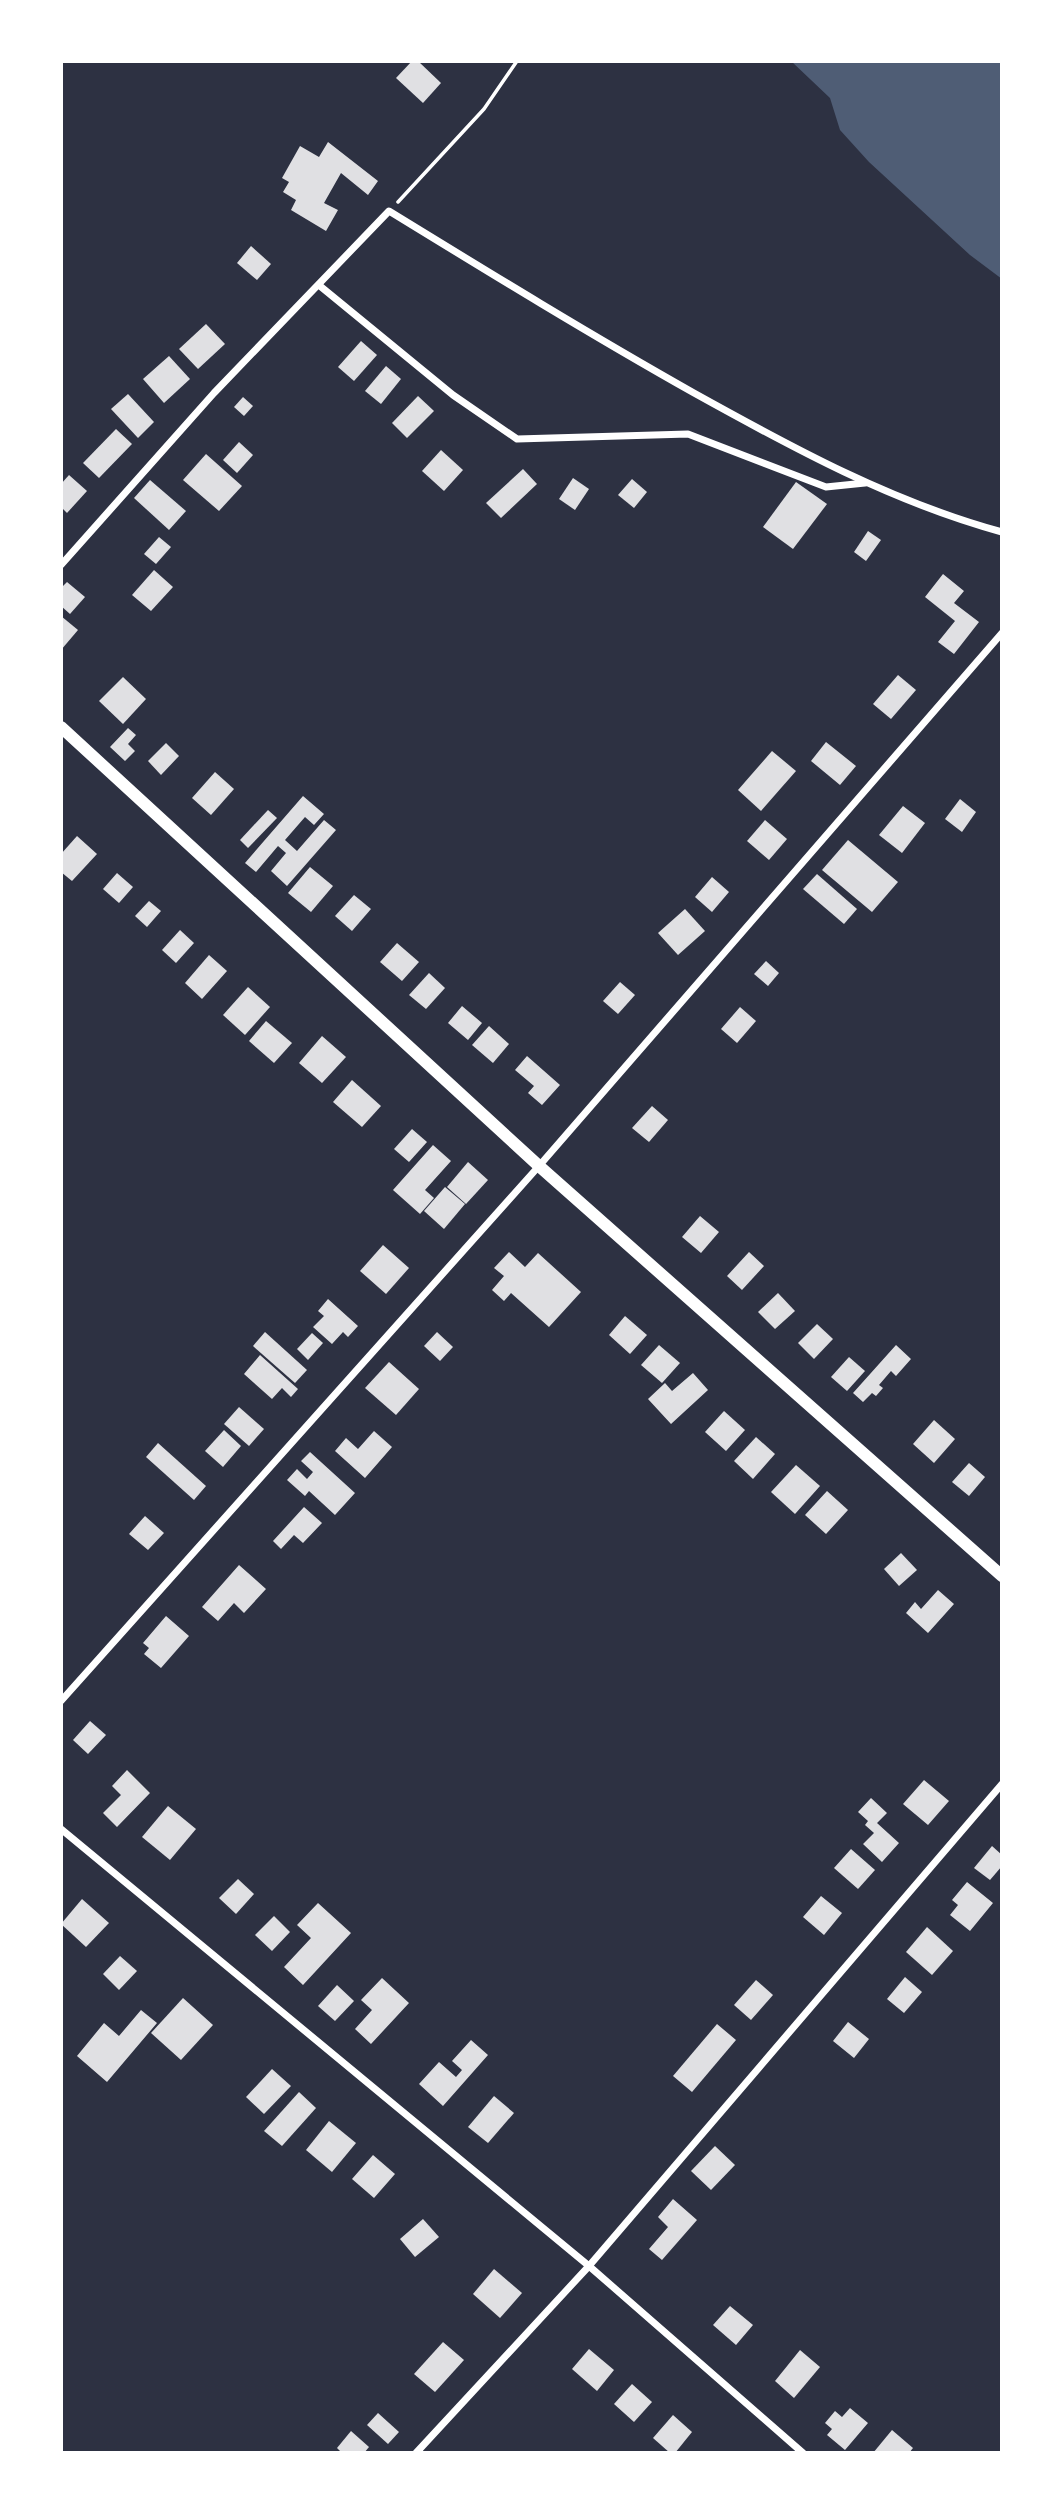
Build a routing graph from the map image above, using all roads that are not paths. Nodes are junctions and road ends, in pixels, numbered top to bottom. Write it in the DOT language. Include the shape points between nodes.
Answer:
graph roads {
  1 [pos="320,286"];
  2 [pos="865,483"];
  3 [pos="1002,532"];
  4 [pos="61,565"];
  5 [pos="1002,633"];
  6 [pos="61,727"];
  7 [pos="539,1166"];
  8 [pos="1002,1576"];
  9 [pos="61,1701"];
  10 [pos="1002,1784"];
  11 [pos="61,1829"];
  12 [pos="589,2266"];
  13 [pos="416,2453"];
  14 [pos="803,2453"];
  1 -- 2 [label="street" via="453,395 517,439 688,434 826,487"];
  1 -- 2 [label="street" via="389,211 750,425"];
  1 -- 4 [label="street" via="214,393"];
  2 -- 3 [label="street" via="955,519"];
  5 -- 7 [label="street"];
  6 -- 7 [label="street"];
  7 -- 8 [label="street"];
  7 -- 9 [label="street"];
  10 -- 12 [label="street"];
  11 -- 12 [label="street"];
  12 -- 13 [label="street"];
  12 -- 14 [label="street"];
}
